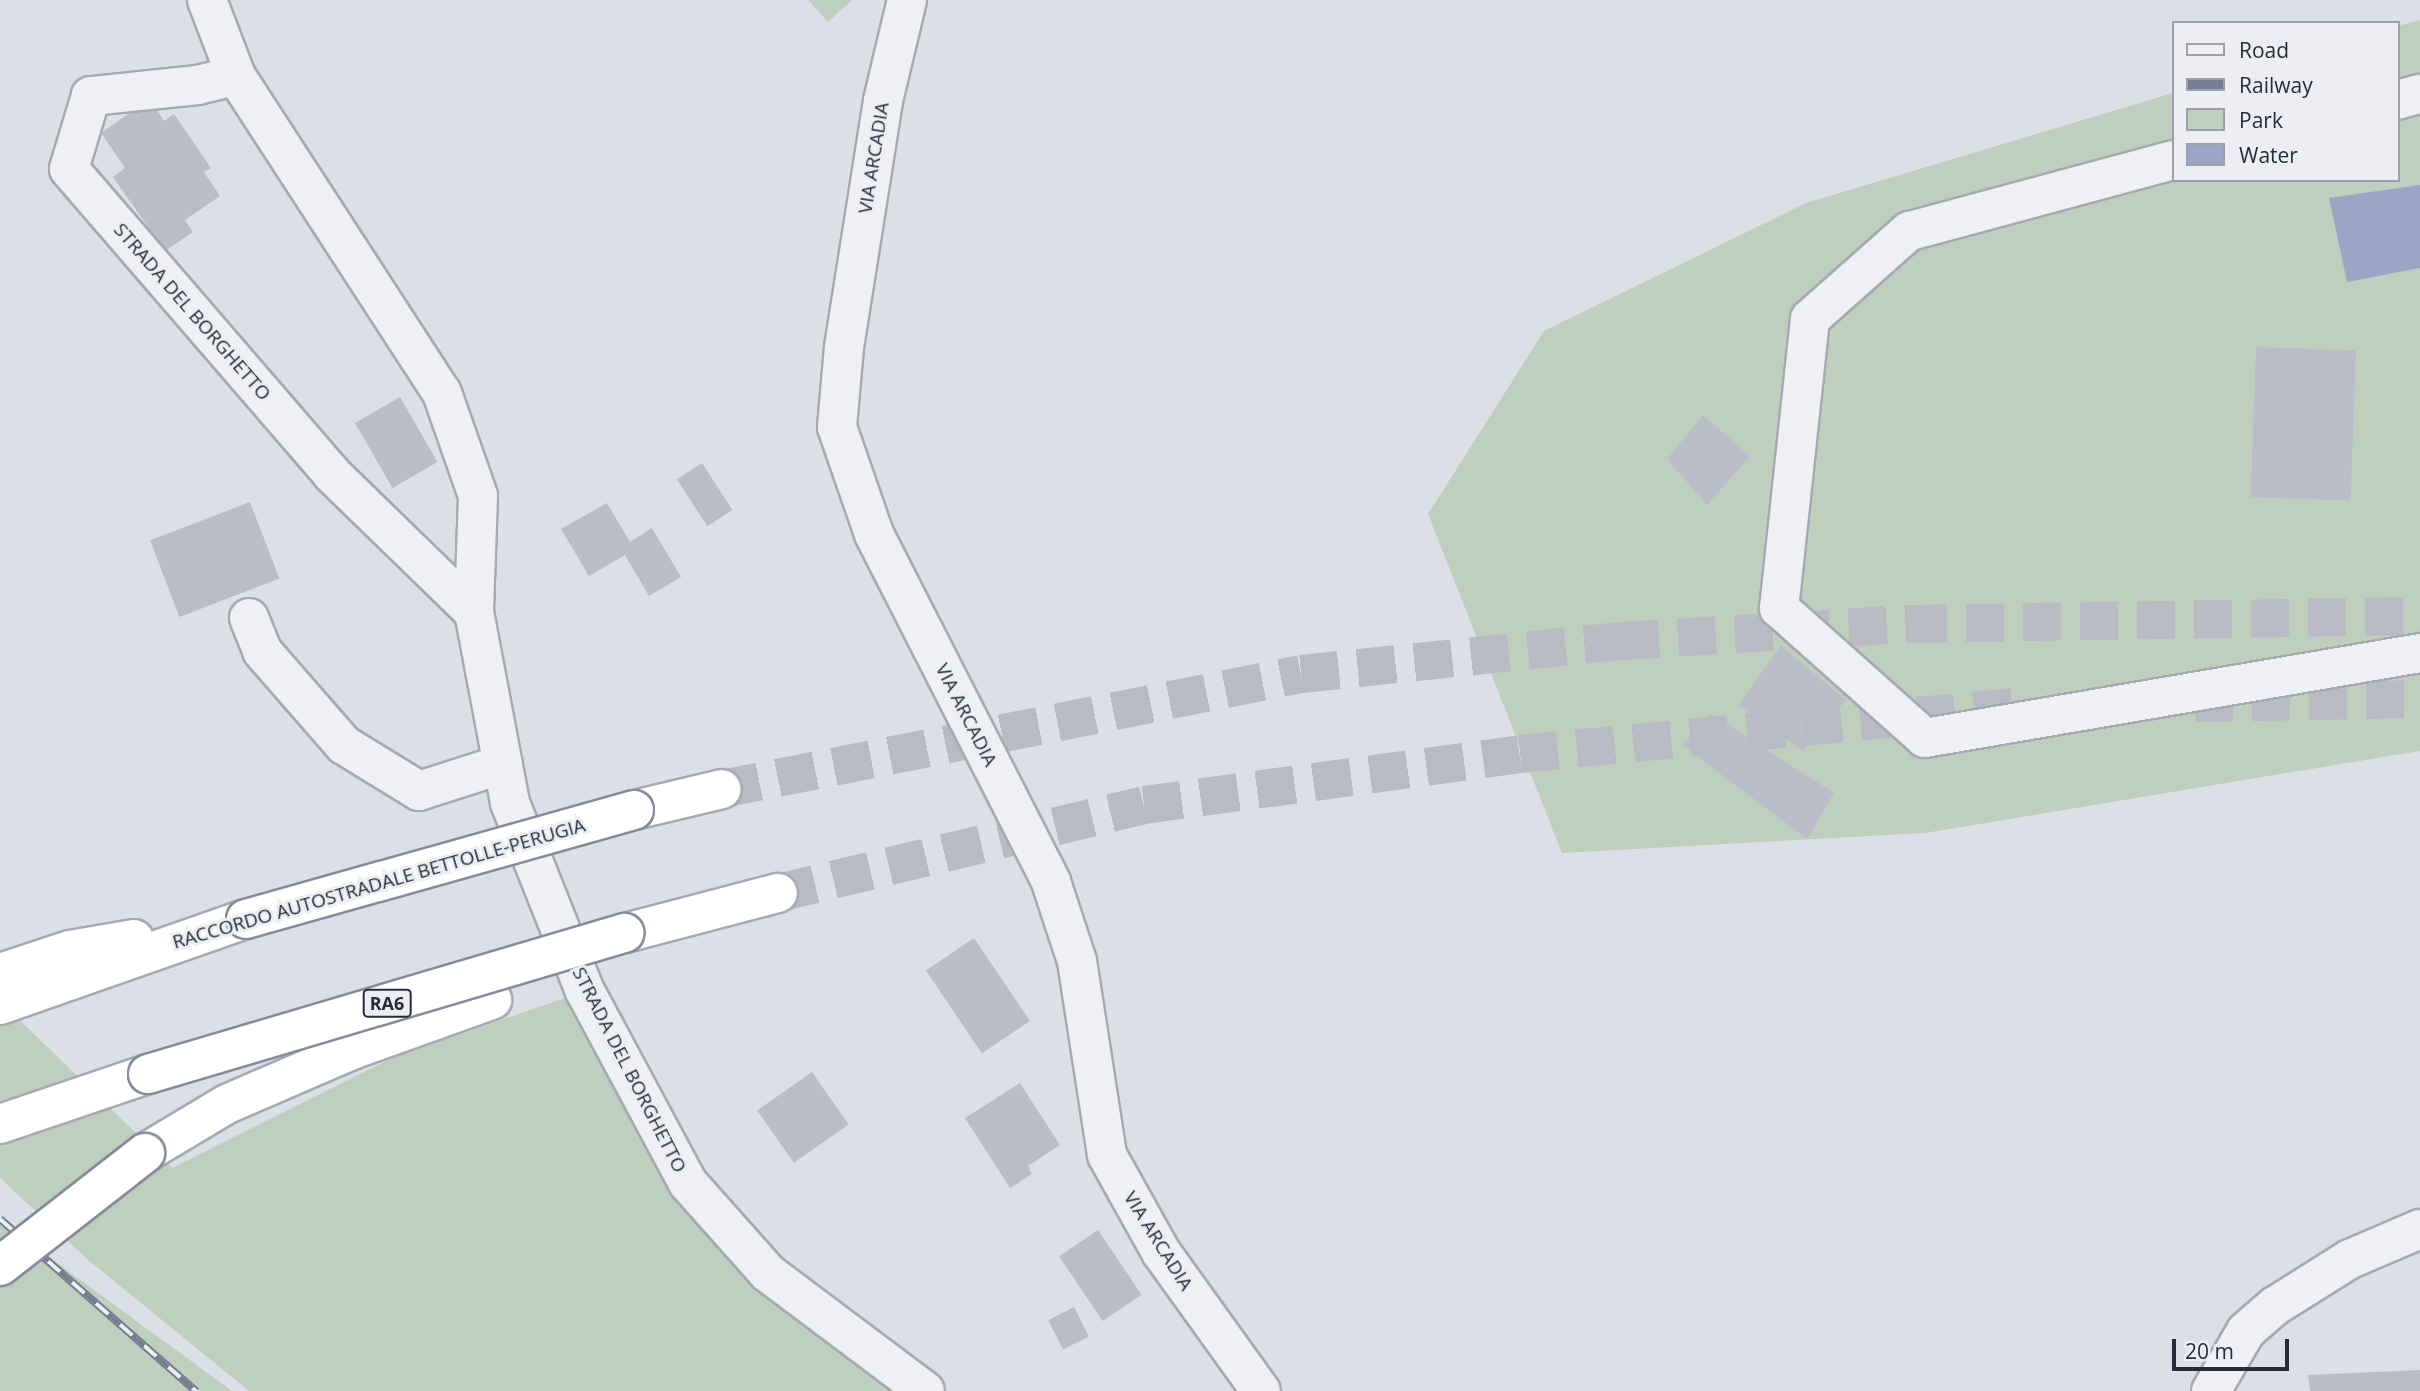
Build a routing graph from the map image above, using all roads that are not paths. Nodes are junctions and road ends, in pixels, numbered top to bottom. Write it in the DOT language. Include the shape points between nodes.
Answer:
graph roads {
  1 [pos="206,0"];
  2 [pos="907,0"];
  3 [pos="236,76"];
  4 [pos="2420,94"];
  5 [pos="2399,99"];
  6 [pos="2172,160"];
  7 [pos="474,612"];
  8 [pos="249,618"];
  9 [pos="2420,653"];
  10 [pos="503,764"];
  11 [pos="722,789"];
  12 [pos="778,894"];
  13 [pos="246,919"];
  14 [pos="625,933"];
  15 [pos="0,973"];
  16 [pos="0,1005"];
  17 [pos="0,1124"];
  18 [pos="2420,1229"];
  19 [pos="0,1266"];
  20 [pos="925,1391"];
  21 [pos="1261,1391"];
  22 [pos="2211,1391"];
  1 -- 3 [label="street, STRADA DEL BORGHETTO"];
  2 -- 21 [label="street, VIA ARCADIA" via="880,115 844,346 837,427 874,534 1051,882 1077,961 1107,1155 1161,1252"];
  3 -- 7 [label="street, STRADA DEL BORGHETTO" via="442,393 478,496"];
  3 -- 7 [label="street, STRADA DEL BORGHETTO" via="198,85 91,96 69,169 332,474"];
  4 -- 5 [label="street"];
  6 -- 9 [label="street" via="1909,231 1810,318 1779,608 1925,738"];
  7 -- 10 [label="street, STRADA DEL BORGHETTO"];
  8 -- 10 [label="street" via="262,651 344,745 419,791"];
  10 -- 20 [label="street, STRADA DEL BORGHETTO" via="510,803 585,991 688,1183 768,1273"];
  11 -- 13 [label="highway, RACCORDO AUTOSTRADALE BETTOLLE-PERUGIA, bridge"];
  12 -- 14 [label="highway, RA6"];
  13 -- 15 [label="highway" via="70,950"];
  13 -- 16 [label="highway, RACCORDO AUTOSTRADALE BETTOLLE-PERUGIA"];
  14 -- 17 [label="highway, RA6, bridge" via="148,1074"];
  14 -- 19 [label="highway, bridge" via="492,1000 352,1050 227,1104 145,1153"];
  18 -- 22 [label="street" via="2350,1259 2275,1306 2246,1331"];
}
